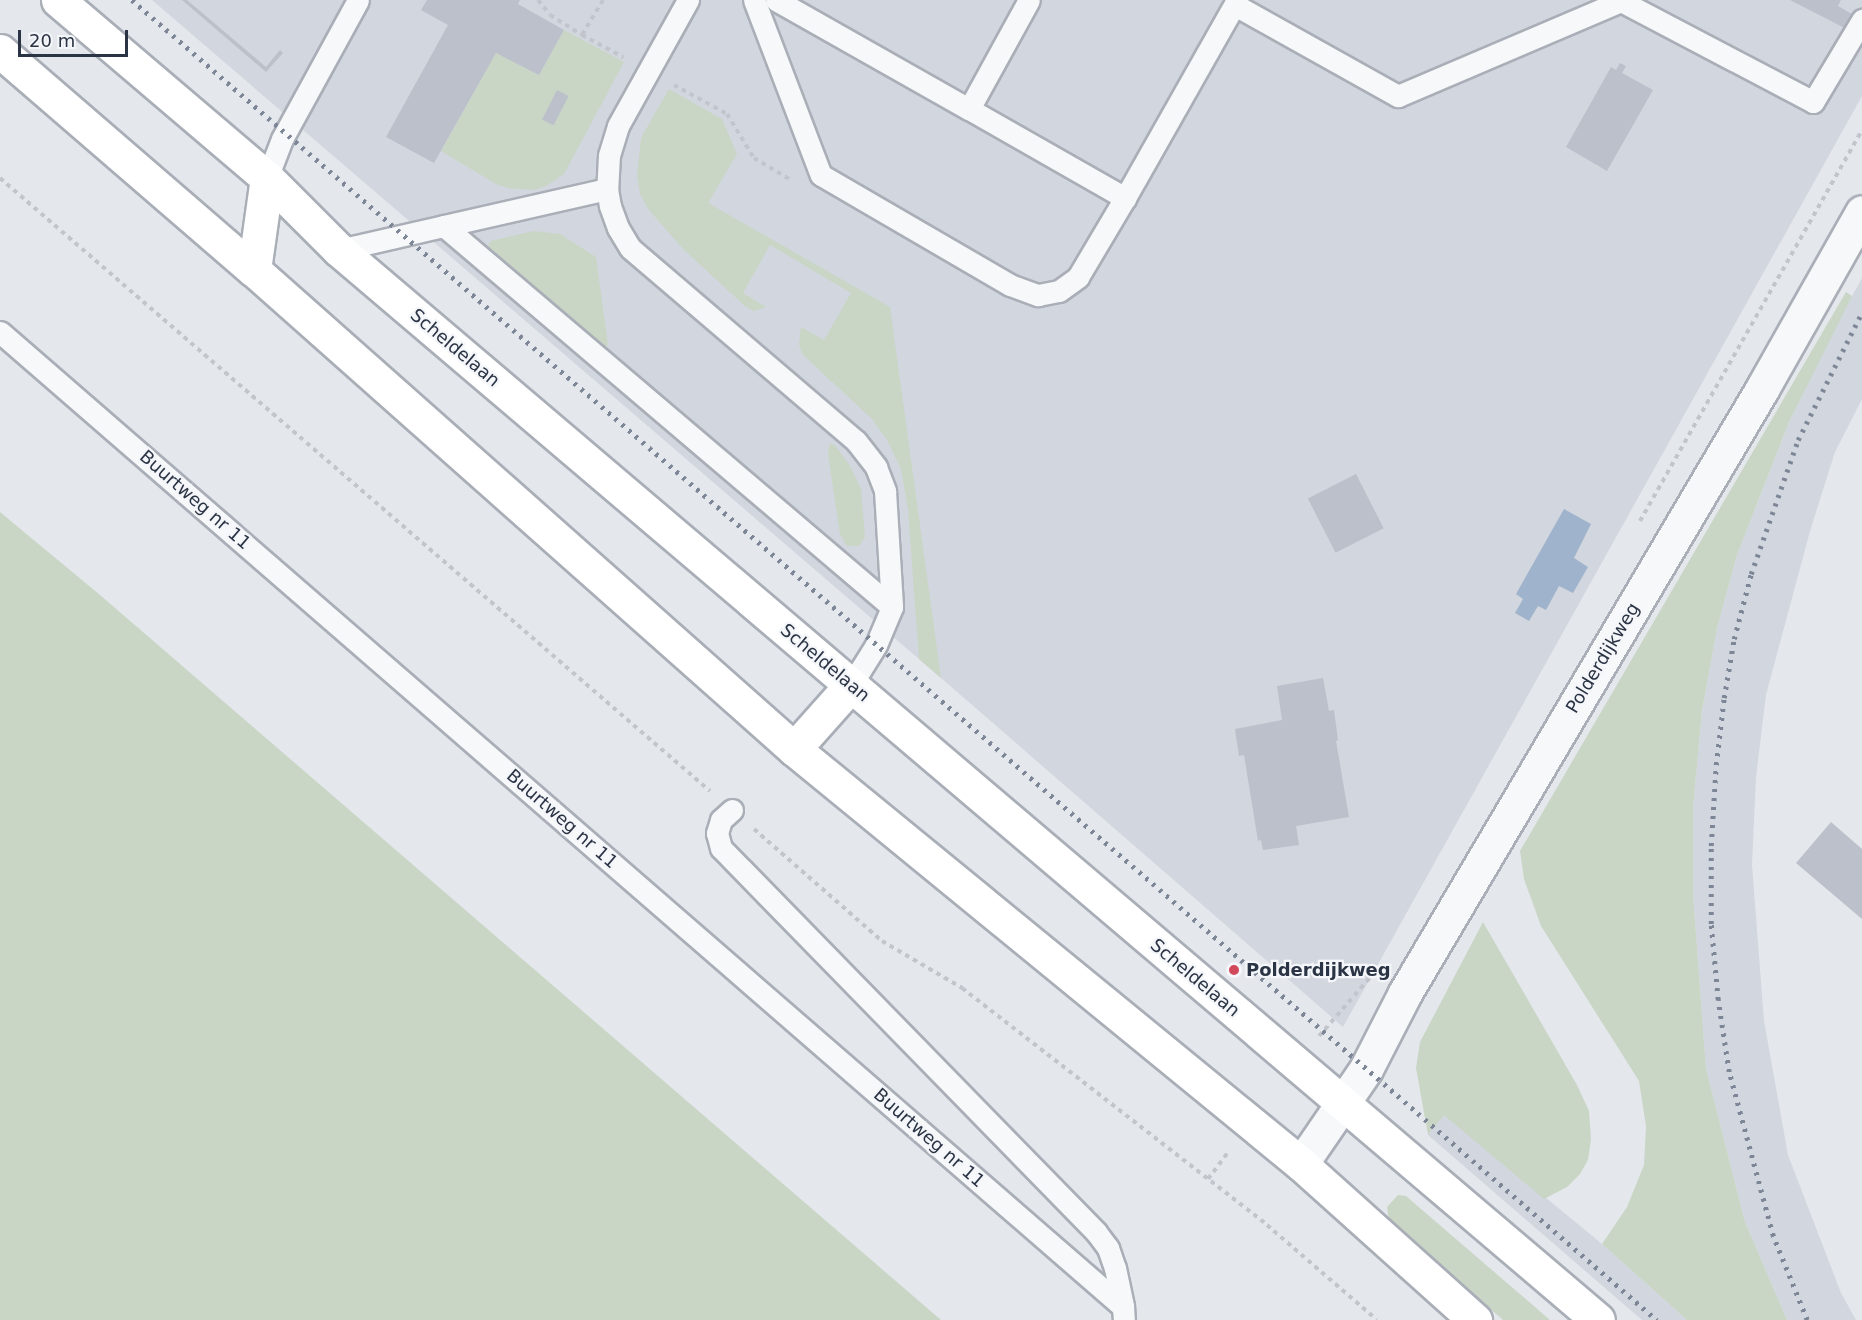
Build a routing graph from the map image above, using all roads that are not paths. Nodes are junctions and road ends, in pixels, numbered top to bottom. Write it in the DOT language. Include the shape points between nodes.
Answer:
graph roads {
  1 [pos="58,0"];
  2 [pos="358,0"];
  3 [pos="688,0"];
  4 [pos="754,0"];
  5 [pos="776,0"];
  6 [pos="1029,0"];
  7 [pos="1236,3"];
  8 [pos="1862,20"];
  9 [pos="0,51"];
  10 [pos="969,109"];
  11 [pos="267,178"];
  12 [pos="607,189"];
  13 [pos="1125,198"];
  14 [pos="1862,212"];
  15 [pos="444,226"];
  16 [pos="339,249"];
  17 [pos="254,270"];
  18 [pos="0,332"];
  19 [pos="892,607"];
  20 [pos="851,685"];
  21 [pos="794,749"];
  22 [pos="732,810"];
  23 [pos="1343,1103"];
  24 [pos="1301,1164"];
  25 [pos="1124,1314"];
  26 [pos="1475,1320"];
  27 [pos="1598,1320"];
  1 -- 11 [label="main road, Scheldelaan"];
  2 -- 11 [label="lane" via="282,139"];
  3 -- 12 [label="lane" via="618,126 609,155"];
  4 -- 13 [label="lane" via="821,175 1010,285 1038,295 1059,291 1078,278"];
  5 -- 10 [label="lane"];
  6 -- 10 [label="lane"];
  7 -- 8 [label="lane" via="1398,96 1621,0 1813,102"];
  7 -- 13 [label="lane"];
  9 -- 17 [label="main road"];
  10 -- 13 [label="lane"];
  11 -- 16 [label="main road, Scheldelaan"];
  11 -- 17 [label="main road"];
  12 -- 15 [label="lane"];
  12 -- 19 [label="lane" via="618,228 630,248 856,441 876,467 885,491"];
  14 -- 23 [label="street, Polderdijkweg"];
  15 -- 16 [label="lane"];
  15 -- 19 [label="lane"];
  16 -- 20 [label="main road, Scheldelaan"];
  17 -- 21 [label="main road"];
  18 -- 25 [label="lane, Buurtweg nr 11"];
  19 -- 20 [label="lane" via="876,645"];
  20 -- 21 [label="main road"];
  20 -- 23 [label="main road, Scheldelaan"];
  21 -- 24 [label="main road"];
  22 -- 25 [label="lane, Buurtweg nr 11" via="721,820 717,833 721,848 1096,1232 1108,1248 1115,1268"];
  23 -- 24 [label="street, Polderdijkweg"];
  23 -- 27 [label="main road, Scheldelaan"];
  24 -- 26 [label="main road"];
}
